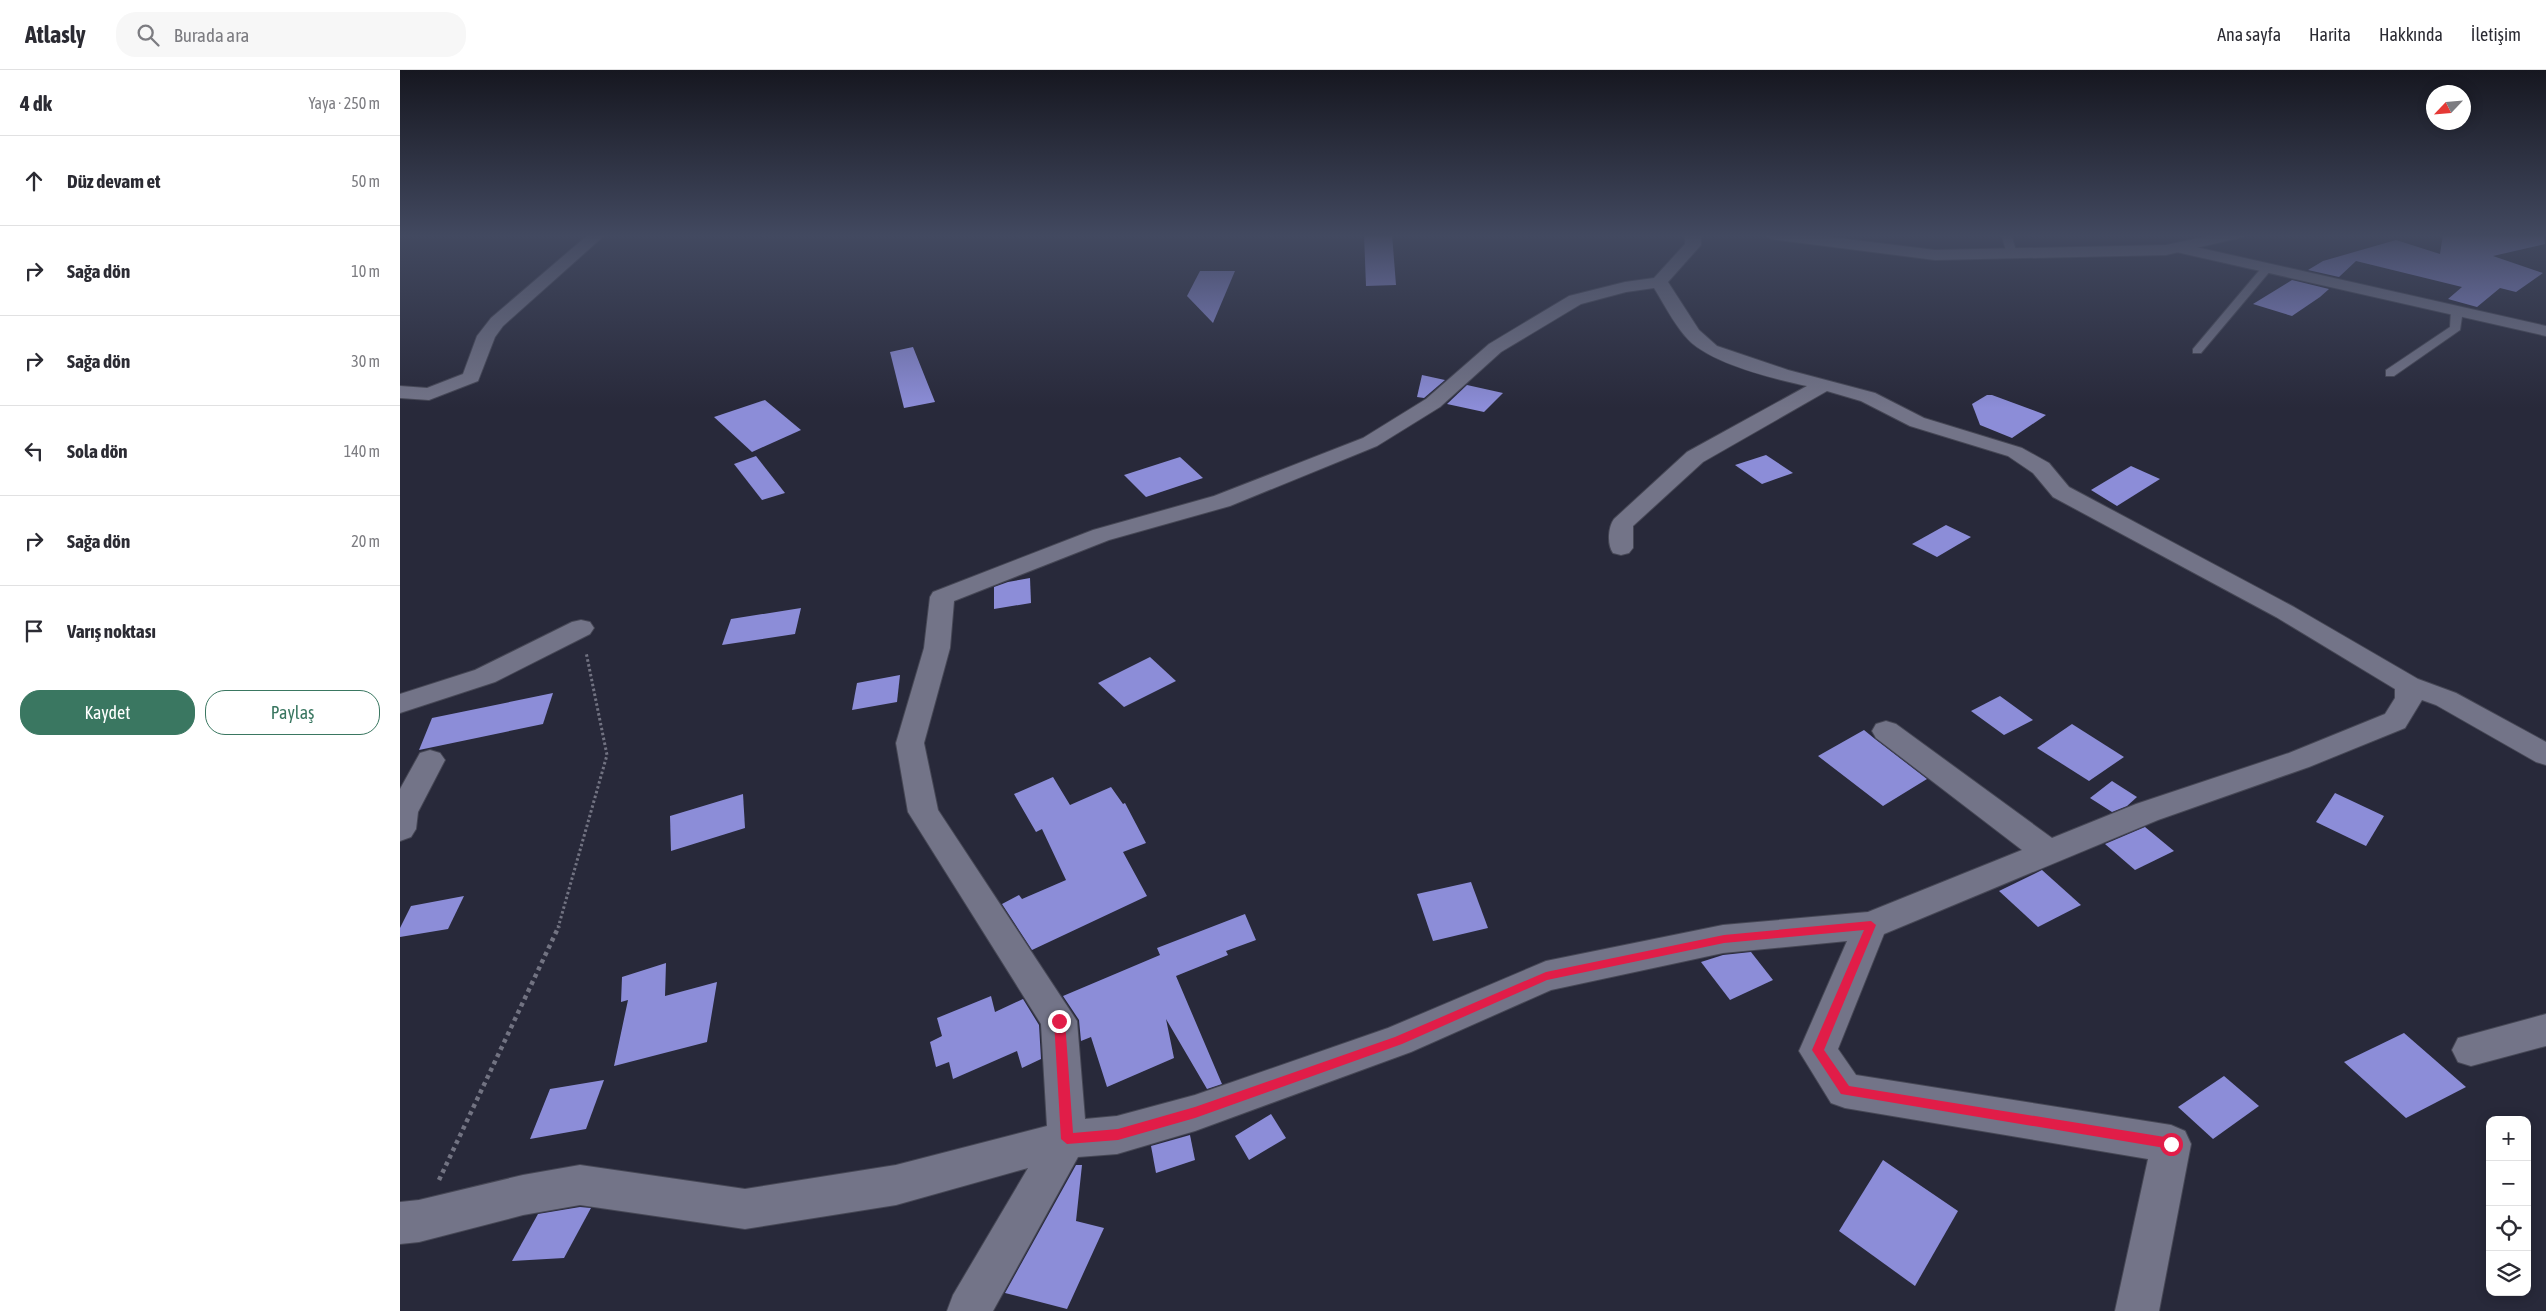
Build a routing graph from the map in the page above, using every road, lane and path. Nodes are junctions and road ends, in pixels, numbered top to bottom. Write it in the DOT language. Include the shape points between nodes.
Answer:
graph roads {
  1 [pos="532,292"];
  2 [pos="1606,292"];
  3 [pos="1665,292"];
  4 [pos="2247,292"];
  5 [pos="2375,292"];
  6 [pos="2457,310"];
  7 [pos="2546,331"];
  8 [pos="2197,351"];
  9 [pos="2390,373"];
  10 [pos="1825,384"];
  11 [pos="400,392"];
  12 [pos="1621,548"];
  13 [pos="581,628"];
  14 [pos="2408,685"];
  15 [pos="400,704"];
  16 [pos="1886,731"];
  17 [pos="2546,755"];
  18 [pos="430,760"];
  19 [pos="400,829"];
  20 [pos="2049,853"];
  21 [pos="1871,925"];
  22 [pos="2546,1030"];
  23 [pos="2471,1050"];
  24 [pos="1067,1139"];
  25 [pos="410,1222"];
  26 [pos="969,1311"];
  27 [pos="2137,1311"];
  1 -- 11 [label="street" via="486,336 471,377 429,394"];
  2 -- 24 [label="street" via="1575,300 1496,348 1433,403 1370,442 1222,501 1101,535 942,597 938,648 910,743 923,812 1059,1021"];
  3 -- 10 [label="street" via="1692,334 1711,350 1783,375"];
  4 -- 8 [label="lane"];
  5 -- 6 [label="street"];
  6 -- 7 [label="street"];
  6 -- 9 [label="lane" via="2456,328"];
  10 -- 12 [label="street" via="1695,457 1622,524"];
  10 -- 14 [label="street" via="1868,397 1917,422 2015,452 2041,468 2062,492 2285,612"];
  13 -- 15 [label="street" via="485,676"];
  13 -- 25 [label="path" via="607,755 564,911"];
  14 -- 17 [label="street" via="2446,699"];
  14 -- 20 [label="street" via="2409,698 2395,722 2299,760 2147,812"];
  16 -- 20 [label="street"];
  18 -- 19 [label="street" via="403,812"];
  20 -- 21 [label="street"];
  21 -- 24 [label="street" via="1724,939 1546,976 1398,1040 1195,1113 1118,1135"];
  21 -- 27 [label="street" via="1818,1050 1845,1091 2171,1144"];
  22 -- 23 [label="street"];
  24 -- 25 [label="street" via="896,1185 745,1208 580,1184"];
  24 -- 26 [label="street"];
}
